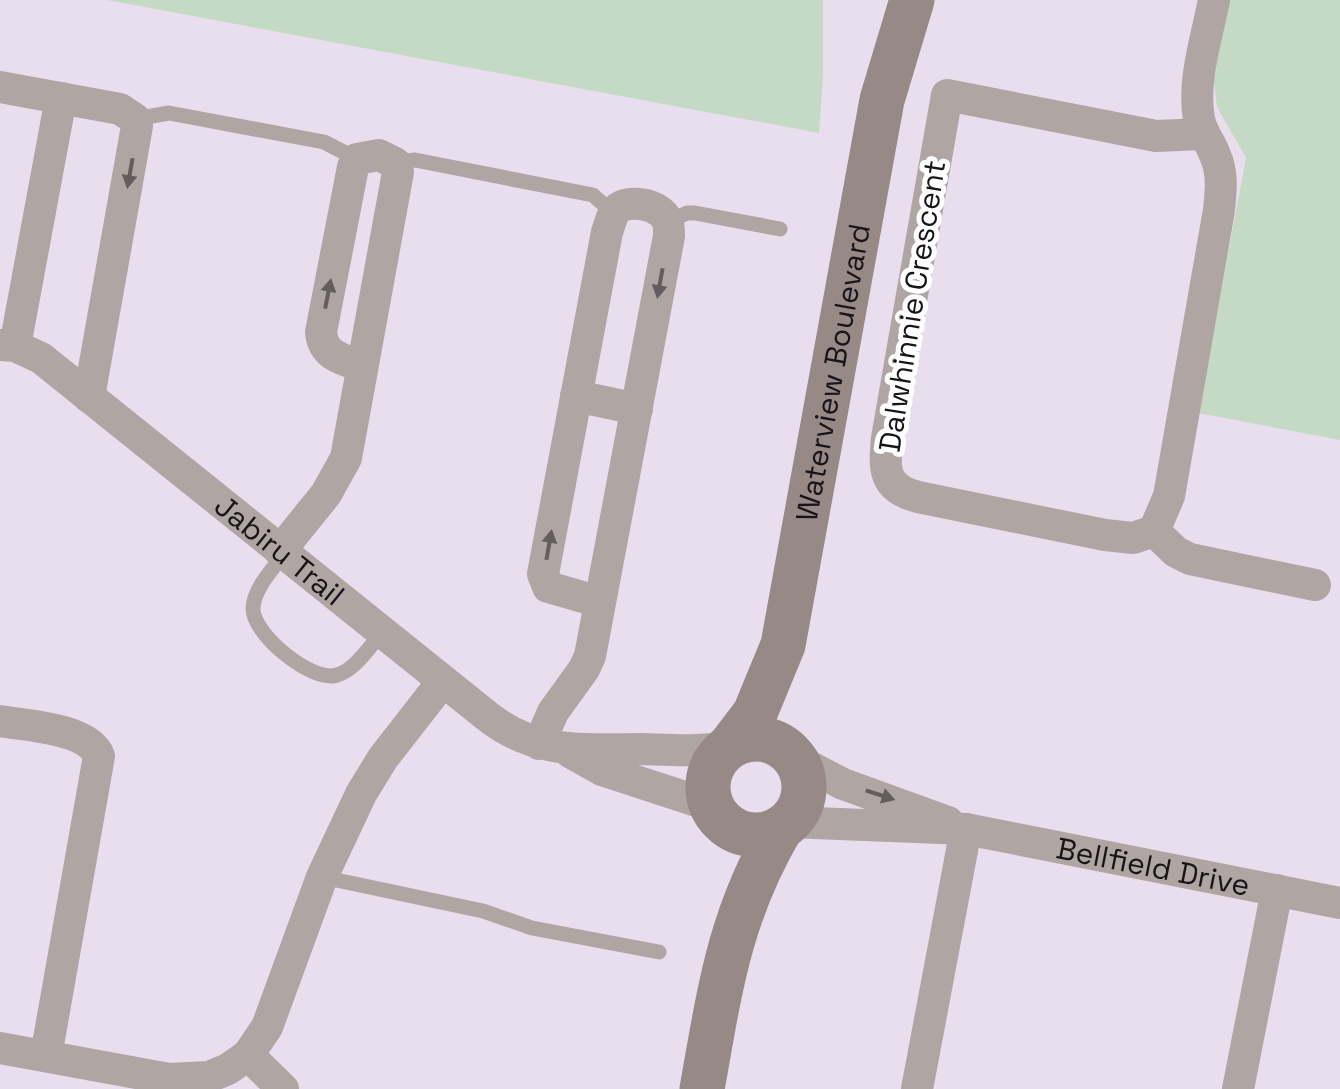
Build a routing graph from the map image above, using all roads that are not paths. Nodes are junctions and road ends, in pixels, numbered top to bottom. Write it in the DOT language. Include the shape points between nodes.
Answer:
graph roads {
  1 [pos="887,0"];
  2 [pos="912,0"];
  3 [pos="1214,0"];
  4 [pos="0,87"];
  5 [pos="61,98"];
  6 [pos="882,100"];
  7 [pos="135,119"];
  8 [pos="1203,134"];
  9 [pos="357,159"];
  10 [pos="395,163"];
  11 [pos="613,214"];
  12 [pos="668,222"];
  13 [pos="780,229"];
  14 [pos="7,346"];
  15 [pos="362,366"];
  16 [pos="576,396"];
  17 [pos="89,398"];
  18 [pos="637,409"];
  19 [pos="1154,531"];
  20 [pos="282,552"];
  21 [pos="1314,586"];
  22 [pos="600,602"];
  23 [pos="382,633"];
  24 [pos="783,645"];
  25 [pos="443,681"];
  26 [pos="0,722"];
  27 [pos="552,747"];
  28 [pos="729,747"];
  29 [pos="648,749"];
  30 [pos="792,756"];
  31 [pos="639,782"];
  32 [pos="712,807"];
  33 [pos="785,825"];
  34 [pos="966,830"];
  35 [pos="322,877"];
  36 [pos="1277,890"];
  37 [pos="1340,904"];
  38 [pos="659,952"];
  39 [pos="727,952"];
  40 [pos="0,1048"];
  41 [pos="248,1055"];
  42 [pos="46,1056"];
  43 [pos="153,1083"];
  44 [pos="282,1089"];
  45 [pos="702,1089"];
  46 [pos="917,1089"];
  47 [pos="1238,1089"];
  1 -- 6 [label="street, Waterview Boulevard"];
  2 -- 6 [label="street, Waterview Boulevard"];
  3 -- 8 [label="street" via="1198,90"];
  4 -- 5 [label="street"];
  5 -- 7 [label="street" via="120,109"];
  5 -- 14 [label="street"];
  6 -- 24 [label="street, Waterview Boulevard"];
  7 -- 9 [label="lane" via="168,113 324,142"];
  7 -- 17 [label="street, one-way" via="138,135"];
  8 -- 19 [label="street" via="1221,173 1219,210 1169,496"];
  8 -- 19 [label="street, Dalwhinnie Crescent" via="1156,136 948,95 887,438 888,476 902,493 1105,535 1132,538"];
  9 -- 10 [label="street" via="379,155"];
  15 -- 9 [label="street, one-way" via="327,351 321,332"];
  10 -- 11 [label="lane" via="416,160 592,195"];
  10 -- 15 [label="street" via="396,190"];
  11 -- 12 [label="street" via="634,204 662,212"];
  11 -- 16 [label="street"];
  12 -- 13 [label="lane" via="696,214"];
  12 -- 18 [label="street, one-way"];
  14 -- 17 [label="street, Jabiru Trail" via="42,358"];
  15 -- 20 [label="street" via="340,474"];
  16 -- 18 [label="street"];
  22 -- 16 [label="street, one-way" via="548,587 543,574"];
  17 -- 20 [label="street, Jabiru Trail"];
  18 -- 22 [label="street"];
  19 -- 21 [label="street" via="1190,559"];
  20 -- 23 [label="street, Jabiru Trail"];
  20 -- 23 [label="lane" via="258,592 255,619 261,632 308,671 342,674"];
  22 -- 27 [label="street" via="590,656 553,712"];
  23 -- 25 [label="street, Jabiru Trail"];
  24 -- 28 [label="street, Waterview Boulevard" via="754,713"];
  24 -- 30 [label="street, Waterview Boulevard"];
  25 -- 27 [label="street, Jabiru Trail" via="496,723"];
  25 -- 35 [label="street" via="360,794"];
  26 -- 42 [label="street" via="76,736 99,756"];
  27 -- 29 [label="street, Jabiru Trail"];
  27 -- 31 [label="street, Jabiru Trail"];
  28 -- 29 [label="street, Jabiru Trail" via="697,753"];
  28 -- 30 [label="street" via="760,739"];
  28 -- 32 [label="street" via="710,774"];
  29 -- 31 [label="street"];
  30 -- 33 [label="street" via="802,771 803,798"];
  30 -- 34 [label="street, Bellfield Drive, one-way" via="844,784"];
  31 -- 32 [label="street, Jabiru Trail"];
  32 -- 33 [label="street" via="735,830 766,834"];
  32 -- 39 [label="street" via="728,890"];
  33 -- 34 [label="street, Bellfield Drive"];
  33 -- 39 [label="street" via="743,900"];
  34 -- 36 [label="street, Bellfield Drive"];
  34 -- 46 [label="street"];
  35 -- 38 [label="lane"];
  35 -- 41 [label="street" via="267,1027"];
  36 -- 37 [label="street, Bellfield Drive"];
  36 -- 47 [label="street"];
  39 -- 45 [label="street"];
  40 -- 42 [label="street"];
  41 -- 43 [label="street" via="208,1077"];
  41 -- 44 [label="street"];
  42 -- 43 [label="street"];
}
